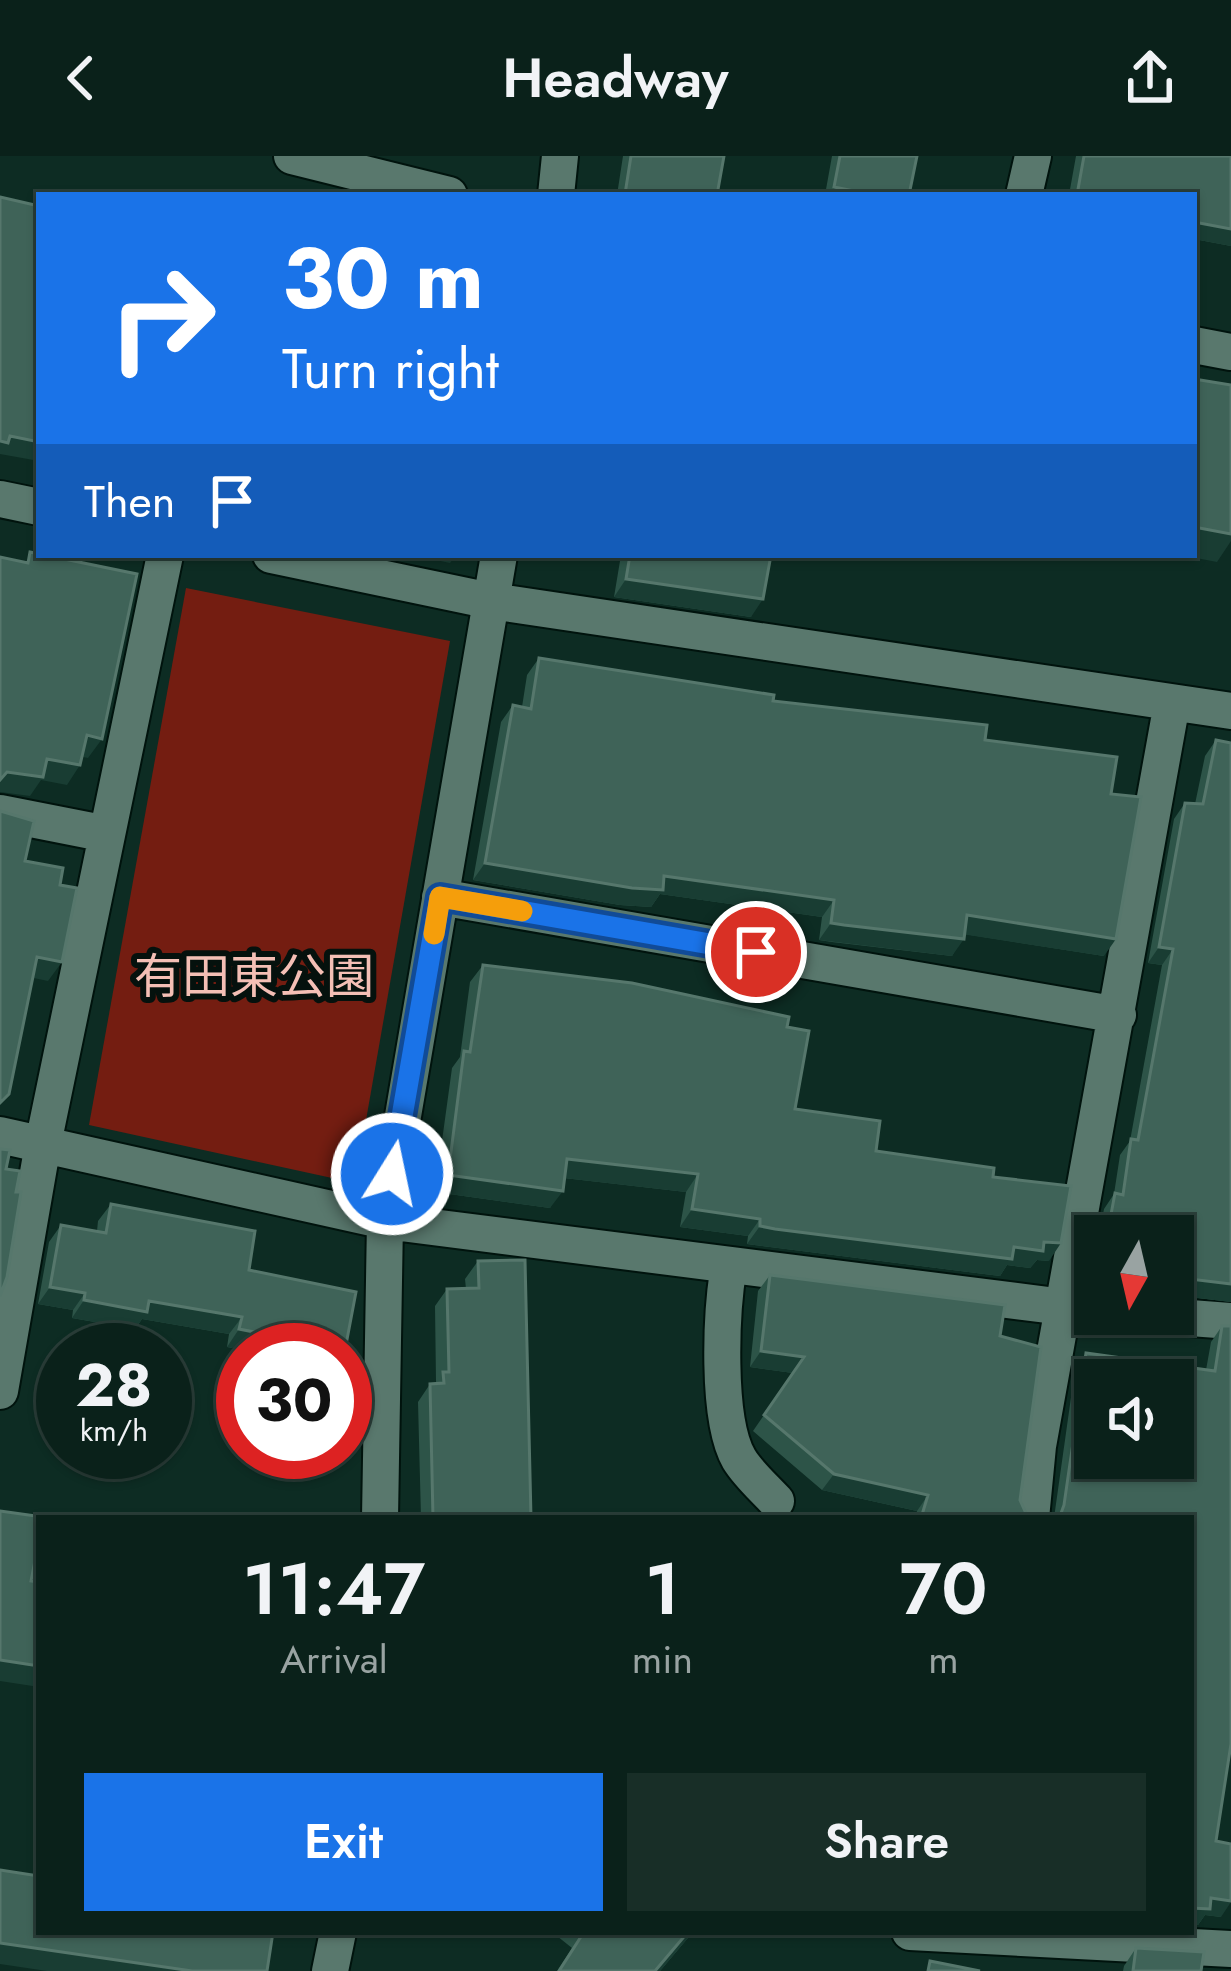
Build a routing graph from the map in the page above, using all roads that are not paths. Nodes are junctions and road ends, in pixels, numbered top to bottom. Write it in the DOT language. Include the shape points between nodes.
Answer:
graph roads {
  1 [pos="292,156"];
  2 [pos="560,156"];
  3 [pos="1033,156"];
  4 [pos="437,192"];
  5 [pos="556,192"];
  6 [pos="1025,192"];
  7 [pos="1197,346"];
  8 [pos="1231,352"];
  9 [pos="0,500"];
  10 [pos="36,506"];
  11 [pos="164,558"];
  12 [pos="285,558"];
  13 [pos="498,558"];
  14 [pos="491,601"];
  15 [pos="1172,703"];
  16 [pos="1231,711"];
  17 [pos="0,813"];
  18 [pos="106,834"];
  19 [pos="440,897"];
  20 [pos="1118,1015"];
  21 [pos="0,1135"];
  22 [pos="43,1144"];
  23 [pos="1093,1215"];
  24 [pos="385,1221"];
  25 [pos="729,1265"];
  26 [pos="1074,1309"];
  27 [pos="1194,1318"];
  28 [pos="1231,1321"];
  29 [pos="1074,1332"];
  30 [pos="0,1391"];
  31 [pos="780,1512"];
  32 [pos="380,1515"];
  33 [pos="1031,1515"];
  34 [pos="337,1935"];
  35 [pos="967,1935"];
  36 [pos="1231,1949"];
  37 [pos="330,1971"];
  1 -- 4 [label="street"];
  2 -- 5 [label="street"];
  3 -- 6 [label="street"];
  7 -- 8 [label="street"];
  9 -- 10 [label="street"];
  11 -- 18 [label="street"];
  12 -- 14 [label="street"];
  13 -- 14 [label="street"];
  14 -- 15 [label="street"];
  14 -- 19 [label="street"];
  15 -- 16 [label="street"];
  15 -- 20 [label="street"];
  17 -- 18 [label="street"];
  18 -- 22 [label="street"];
  19 -- 20 [label="street"];
  19 -- 24 [label="street"];
  20 -- 23 [label="street"];
  21 -- 22 [label="street"];
  22 -- 24 [label="street"];
  22 -- 30 [label="street"];
  24 -- 25 [label="street"];
  24 -- 32 [label="street"];
  25 -- 26 [label="street"];
  25 -- 31 [label="street" via="728,1430"];
  27 -- 28 [label="street"];
  29 -- 33 [label="street" via="1038,1446"];
  34 -- 37 [label="street"];
  35 -- 36 [label="street"];
}
